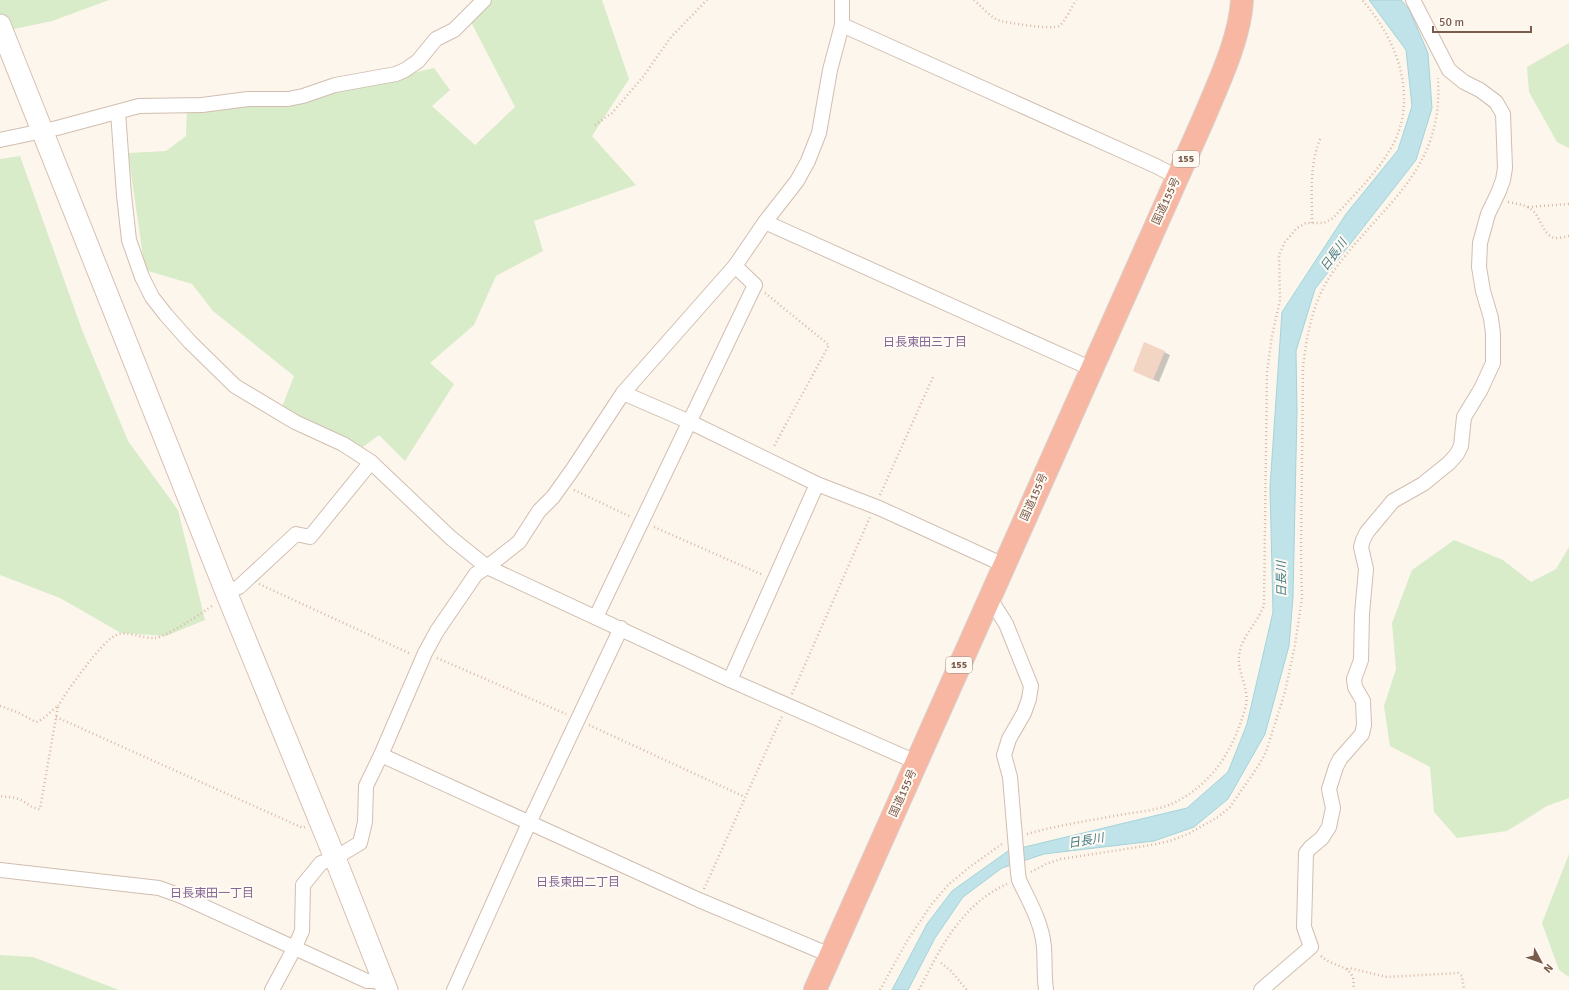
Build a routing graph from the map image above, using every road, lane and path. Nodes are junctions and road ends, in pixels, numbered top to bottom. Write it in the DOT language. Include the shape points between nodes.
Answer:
graph roads {
  1 [pos="484,0"];
  2 [pos="707,0"];
  3 [pos="842,0"];
  4 [pos="974,0"];
  5 [pos="1076,0"];
  6 [pos="1242,0"];
  7 [pos="1362,0"];
  8 [pos="1413,0"];
  9 [pos="0,25"];
  10 [pos="842,25"];
  11 [pos="1438,76"];
  12 [pos="118,112"];
  13 [pos="595,125"];
  14 [pos="42,130"];
  15 [pos="1322,137"];
  16 [pos="0,140"];
  17 [pos="1177,177"];
  18 [pos="1495,200"];
  19 [pos="1569,204"];
  20 [pos="1528,207"];
  21 [pos="765,222"];
  22 [pos="1312,223"];
  23 [pos="1569,236"];
  24 [pos="735,266"];
  25 [pos="755,285"];
  26 [pos="1092,369"];
  27 [pos="933,377"];
  28 [pos="623,393"];
  29 [pos="690,422"];
  30 [pos="767,460"];
  31 [pos="371,462"];
  32 [pos="562,484"];
  33 [pos="817,484"];
  34 [pos="875,507"];
  35 [pos="642,522"];
  36 [pos="1004,565"];
  37 [pos="487,567"];
  38 [pos="248,579"];
  39 [pos="774,580"];
  40 [pos="227,595"];
  41 [pos="989,597"];
  42 [pos="596,617"];
  43 [pos="621,628"];
  44 [pos="423,659"];
  45 [pos="730,680"];
  46 [pos="0,706"];
  47 [pos="58,706"];
  48 [pos="56,717"];
  49 [pos="381,755"];
  50 [pos="916,762"];
  51 [pos="0,796"];
  52 [pos="320,822"];
  53 [pos="529,823"];
  54 [pos="1016,838"];
  55 [pos="335,858"];
  56 [pos="0,870"];
  57 [pos="1018,876"];
  58 [pos="1311,947"];
  59 [pos="294,949"];
  60 [pos="830,955"];
  61 [pos="941,963"];
  62 [pos="1346,969"];
  63 [pos="385,986"];
  64 [pos="272,990"];
  65 [pos="454,990"];
  66 [pos="815,990"];
  67 [pos="880,990"];
  68 [pos="919,990"];
  69 [pos="967,990"];
  70 [pos="1046,990"];
  71 [pos="1261,990"];
  72 [pos="1353,990"];
  73 [pos="1464,990"];
  1 -- 12 [label="street" via="454,30 436,39 418,61 396,74 335,85 288,99 139,106"];
  2 -- 13 [label="path" via="672,37 643,77 612,113"];
  3 -- 10 [label="street"];
  4 -- 5 [label="path" via="998,20 1053,27 1062,23"];
  6 -- 17 [label="highway, 国道155号 / 155" via="1235,36 1224,68"];
  7 -- 22 [label="path" via="1387,34 1400,65 1403,116 1390,150 1376,170 1333,218 1324,223"];
  8 -- 18 [label="street" via="1449,70 1496,102 1503,114 1505,168"];
  9 -- 14 [label="street"];
  10 -- 17 [label="street"];
  10 -- 21 [label="street" via="830,70 819,133 808,161 796,181"];
  11 -- 57 [label="path" via="1439,94 1434,125 1425,155 1403,190 1333,272 1310,322 1304,367 1302,598 1285,692 1266,752 1230,807 1201,827 1170,841 1061,859"];
  12 -- 14 [label="street"];
  12 -- 31 [label="street" via="129,240 152,297 190,342 235,386 295,422 343,444"];
  14 -- 16 [label="street"];
  14 -- 40 [label="street"];
  15 -- 22 [label="path" via="1316,149 1313,169"];
  17 -- 26 [label="highway, 国道155号 / 155"];
  18 -- 20 [label="path"];
  18 -- 58 [label="street" via="1483,227 1479,267 1491,318 1493,363 1464,417 1461,446 1449,463 1423,484 1393,501 1366,532 1361,546 1366,577 1361,660 1354,679 1355,687 1364,701 1364,725 1362,734 1336,767 1329,789 1333,808 1329,827 1322,838 1306,853 1304,927"];
  19 -- 20 [label="path"];
  20 -- 23 [label="path" via="1537,215 1551,237"];
  21 -- 24 [label="street"];
  21 -- 26 [label="street"];
  22 -- 54 [label="path" via="1297,228 1285,242 1279,255 1280,300 1267,372 1264,605 1261,615 1246,634 1239,654 1239,666 1248,700 1230,749 1224,760 1199,787 1168,805 1040,830"];
  24 -- 25 [label="street"];
  24 -- 28 [label="street"];
  25 -- 29 [label="street"];
  25 -- 30 [label="path" via="828,345"];
  26 -- 36 [label="highway, 国道155号 / 155"];
  27 -- 34 [label="path"];
  28 -- 29 [label="street"];
  28 -- 32 [label="street"];
  29 -- 30 [label="street"];
  29 -- 35 [label="street"];
  30 -- 33 [label="street"];
  31 -- 37 [label="street" via="451,538"];
  31 -- 38 [label="street" via="310,537 296,534"];
  32 -- 35 [label="path"];
  32 -- 37 [label="street" via="539,510 519,542"];
  33 -- 34 [label="street"];
  33 -- 39 [label="street"];
  34 -- 36 [label="street"];
  35 -- 39 [label="path"];
  35 -- 42 [label="street"];
  36 -- 41 [label="highway, 国道155号 / 155"];
  37 -- 42 [label="street"];
  37 -- 44 [label="street" via="476,574 437,631"];
  38 -- 40 [label="street"];
  38 -- 44 [label="path"];
  39 -- 45 [label="street"];
  40 -- 47 [label="path" via="189,622 156,639 116,635 91,660"];
  40 -- 52 [label="street"];
  41 -- 50 [label="highway, 国道155号 / 155"];
  41 -- 54 [label="street" via="1006,624 1031,686 1024,713 1008,739 1004,755 1010,777"];
  42 -- 43 [label="street"];
  43 -- 45 [label="street"];
  43 -- 53 [label="street"];
  44 -- 49 [label="street"];
  45 -- 50 [label="street"];
  46 -- 47 [label="path" via="36,722 42,721"];
  47 -- 48 [label="path"];
  48 -- 51 [label="path" via="40,809 17,799"];
  48 -- 52 [label="path" via="302,828"];
  49 -- 53 [label="street"];
  49 -- 55 [label="street" via="366,786 365,822 360,843"];
  50 -- 60 [label="highway, 国道155号 / 155"];
  52 -- 55 [label="street"];
  53 -- 60 [label="street" via="714,907"];
  53 -- 65 [label="street"];
  54 -- 57 [label="street"];
  54 -- 67 [label="path" via="1000,845 948,885 907,941"];
  55 -- 59 [label="street" via="321,863 303,885 302,931"];
  55 -- 63 [label="street"];
  56 -- 59 [label="street" via="159,888"];
  57 -- 68 [label="path" via="993,890 970,909 946,940"];
  57 -- 70 [label="street" via="1040,928 1044,947"];
  58 -- 62 [label="path" via="1326,960"];
  58 -- 71 [label="street"];
  59 -- 63 [label="street" via="367,981"];
  59 -- 64 [label="street"];
  60 -- 66 [label="highway, 国道155号 / 155"];
  61 -- 69 [label="path"];
  62 -- 72 [label="path" via="1352,974 1355,982"];
  62 -- 73 [label="path" via="1387,977 1458,973 1462,976"];
}
